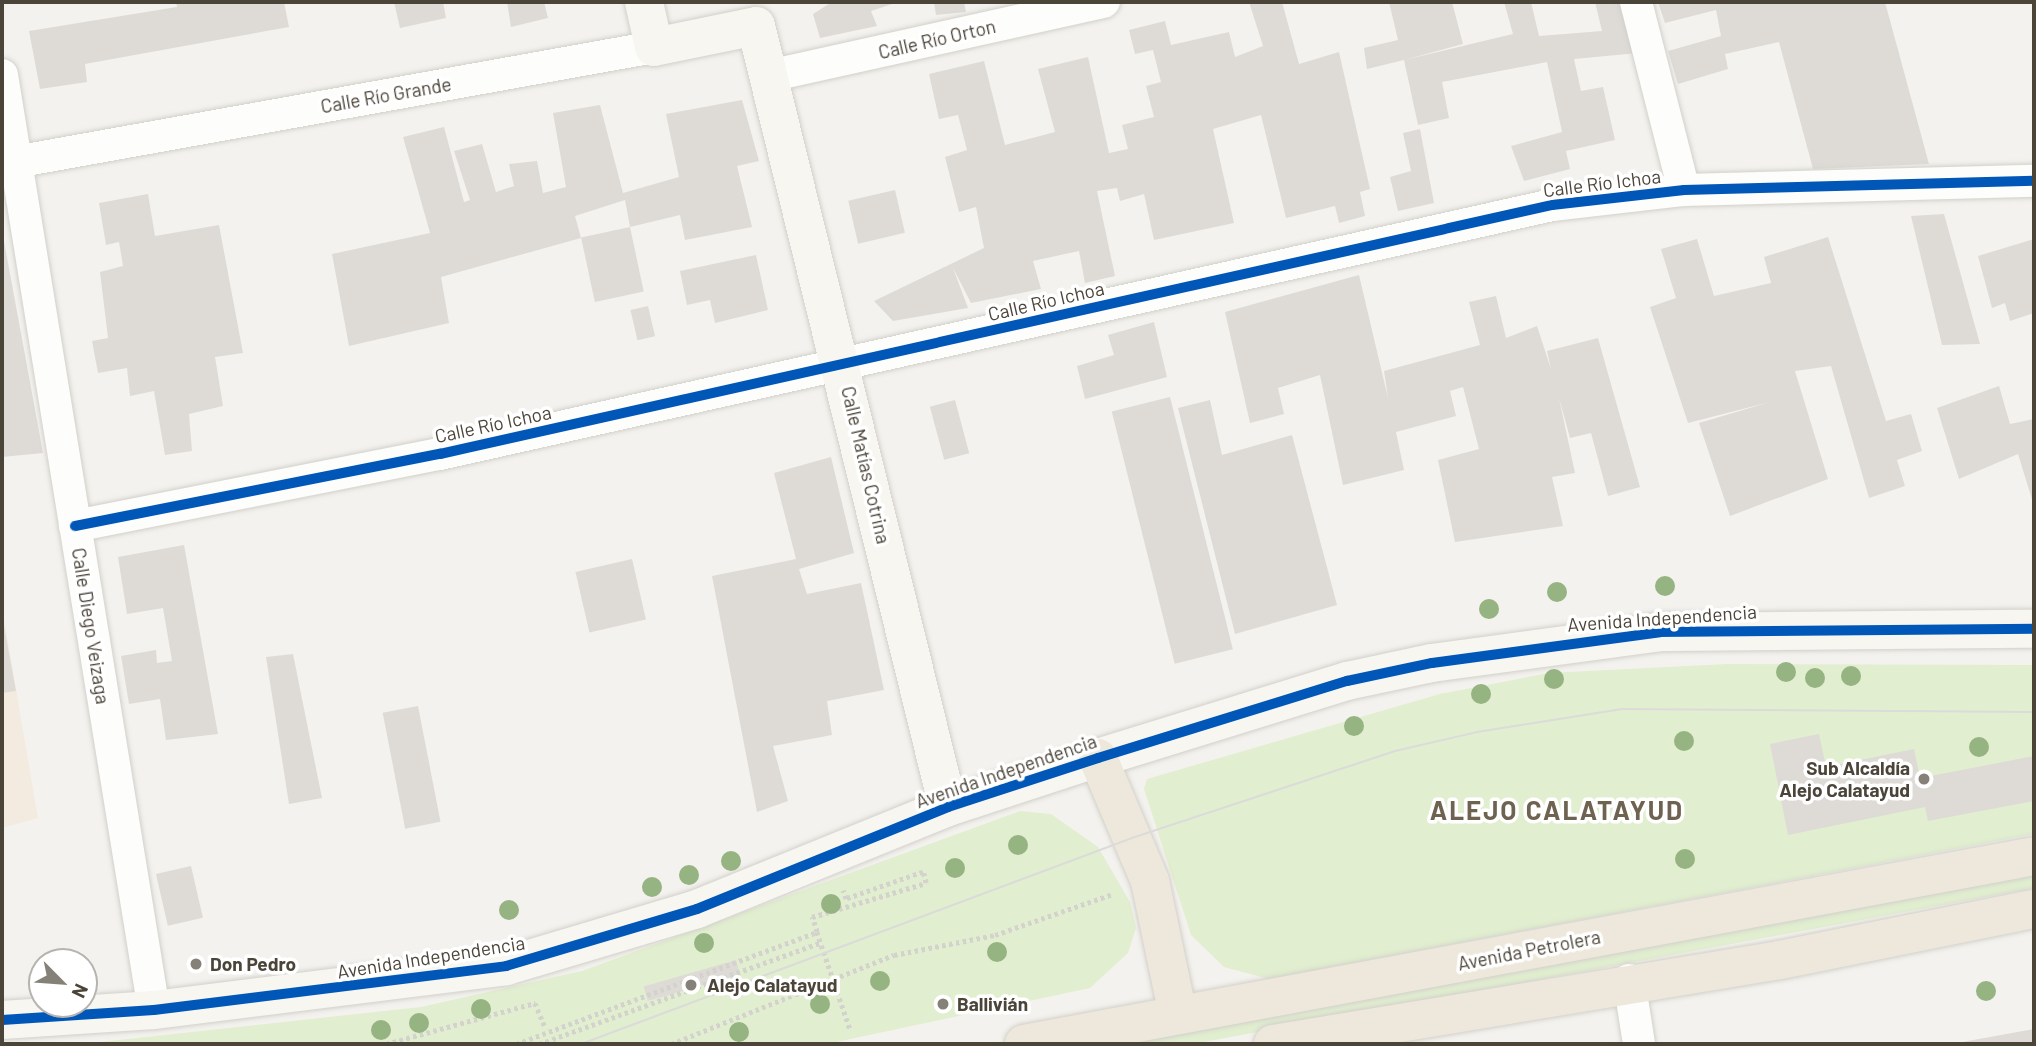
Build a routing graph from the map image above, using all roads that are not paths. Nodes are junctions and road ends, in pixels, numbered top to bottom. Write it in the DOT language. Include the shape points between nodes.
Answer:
graph roads {
  1 [pos="644,2"];
  2 [pos="1104,2"];
  3 [pos="1636,2"];
  4 [pos="753,14"];
  5 [pos="654,47"];
  6 [pos="2,75"];
  7 [pos="769,76"];
  8 [pos="15,162"];
  9 [pos="2034,181"];
  10 [pos="1684,190"];
  11 [pos="842,365"];
  12 [pos="75,526"];
  13 [pos="2034,629"];
  14 [pos="1098,758"];
  15 [pos="948,807"];
  16 [pos="2034,856"];
  17 [pos="2034,909"];
  18 [pos="1629,980"];
  19 [pos="154,1010"];
  20 [pos="1178,1015"];
  21 [pos="2,1020"];
  22 [pos="1024,1044"];
  23 [pos="1273,1044"];
  24 [pos="1639,1044"];
  1 -- 5 [label="street"];
  2 -- 7 [label="street, Calle Río Orton"];
  3 -- 10 [label="street"];
  4 -- 5 [label="street, Calle Río Grande"];
  4 -- 7 [label="street, Calle Matías Cotrina"];
  5 -- 8 [label="street, Calle Río Grande"];
  6 -- 8 [label="street, Calle Diego Veizaga"];
  7 -- 11 [label="street, Calle Matías Cotrina"];
  8 -- 12 [label="street, Calle Diego Veizaga"];
  9 -- 10 [label="street, Calle Río Ichoa"];
  10 -- 11 [label="street, Calle Río Ichoa" via="1552,205"];
  11 -- 12 [label="street, Calle Río Ichoa" via="440,454"];
  11 -- 15 [label="street, Calle Matías Cotrina"];
  12 -- 19 [label="street, Calle Diego Veizaga"];
  13 -- 14 [label="street, Avenida Independencia" via="1729,628 1596,636 1347,681"];
  14 -- 15 [label="street, Avenida Independencia"];
  14 -- 20 [label="highway" via="1150,881"];
  15 -- 19 [label="street, Avenida Independencia" via="696,909 506,966"];
  16 -- 20 [label="highway, Avenida Petrolera"];
  17 -- 18 [label="highway" via="1780,960"];
  18 -- 23 [label="highway"];
  18 -- 24 [label="street"];
  19 -- 21 [label="street, Avenida Independencia"];
  20 -- 22 [label="highway, Avenida Petrolera"];
}
